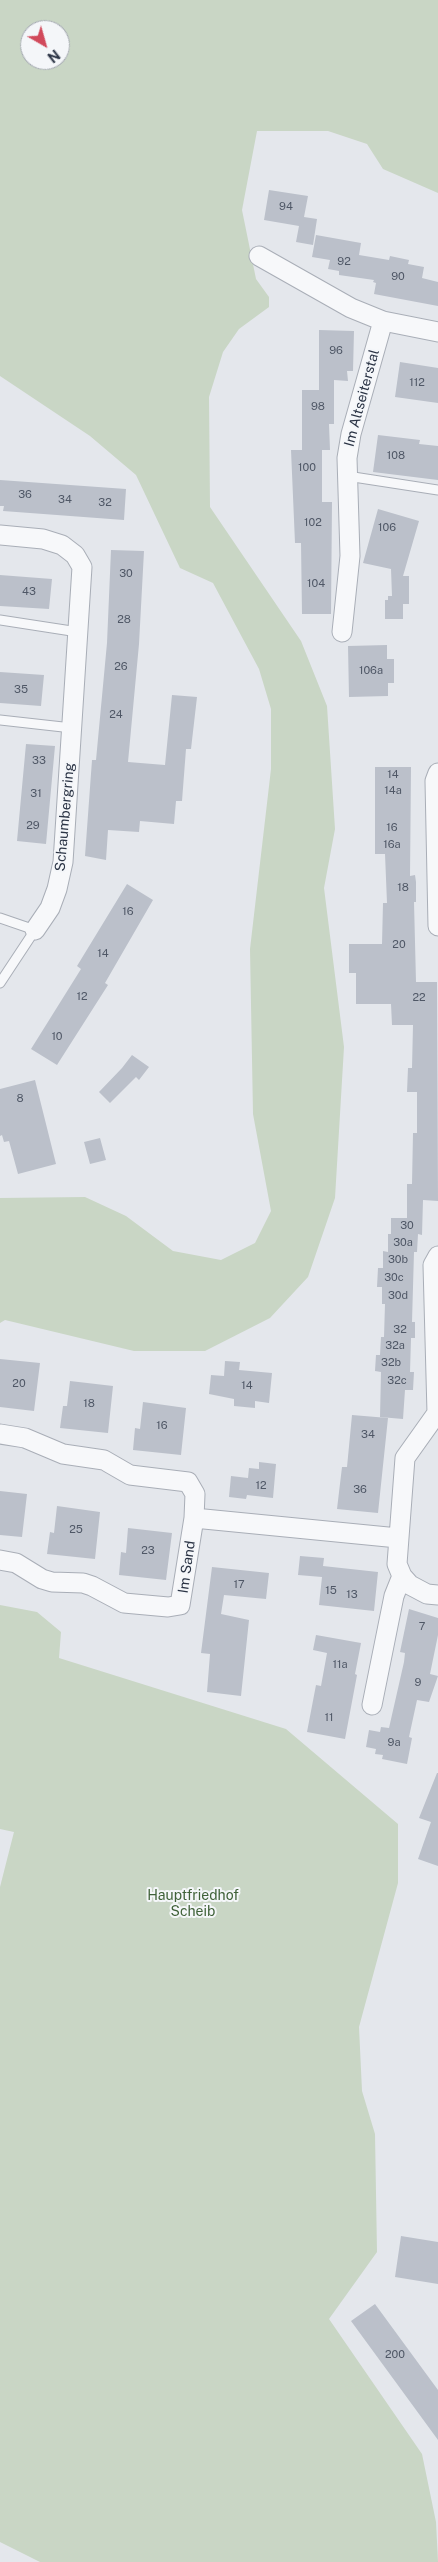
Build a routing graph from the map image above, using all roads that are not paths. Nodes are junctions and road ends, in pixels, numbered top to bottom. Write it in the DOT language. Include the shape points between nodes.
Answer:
graph roads {
  1 [pos="259,256"];
  2 [pos="383,321"];
  3 [pos="438,332"];
  4 [pos="348,476"];
  5 [pos="438,490"];
  6 [pos="0,535"];
  7 [pos="0,620"];
  8 [pos="78,632"];
  9 [pos="342,632"];
  10 [pos="0,720"];
  11 [pos="72,728"];
  12 [pos="438,773"];
  13 [pos="0,918"];
  14 [pos="438,926"];
  15 [pos="35,930"];
  16 [pos="0,983"];
  17 [pos="438,1256"];
  18 [pos="437,1413"];
  19 [pos="0,1434"];
  20 [pos="194,1518"];
  21 [pos="398,1538"];
  22 [pos="0,1560"];
  23 [pos="402,1576"];
  24 [pos="438,1595"];
  25 [pos="372,1705"];
  1 -- 2 [label="street" via="330,298"];
  2 -- 3 [label="street"];
  2 -- 4 [label="street, Im Altseiterstal" via="351,434"];
  4 -- 5 [label="lane"];
  4 -- 9 [label="street, Im Altseiterstal" via="350,556"];
  6 -- 8 [label="street, Schaumbergring" via="43,539 62,545 75,555 82,567"];
  7 -- 8 [label="lane"];
  8 -- 11 [label="street, Schaumbergring"];
  10 -- 11 [label="lane"];
  11 -- 15 [label="street, Schaumbergring" via="63,862 50,908"];
  12 -- 14 [label="street" via="435,782"];
  13 -- 15 [label="lane"];
  15 -- 16 [label="lane, Schaumbergring"];
  17 -- 18 [label="street" via="433,1265"];
  18 -- 21 [label="street" via="405,1458"];
  19 -- 20 [label="street, Im Sand" via="25,1438 63,1454 104,1460 130,1475 188,1482 195,1494"];
  20 -- 21 [label="street"];
  20 -- 22 [label="street, Im Sand" via="180,1605 168,1608 124,1603 92,1586 52,1582 16,1563"];
  21 -- 23 [label="street" via="397,1564"];
  23 -- 24 [label="street" via="410,1585 427,1594"];
  23 -- 25 [label="street" via="394,1596"];
}
